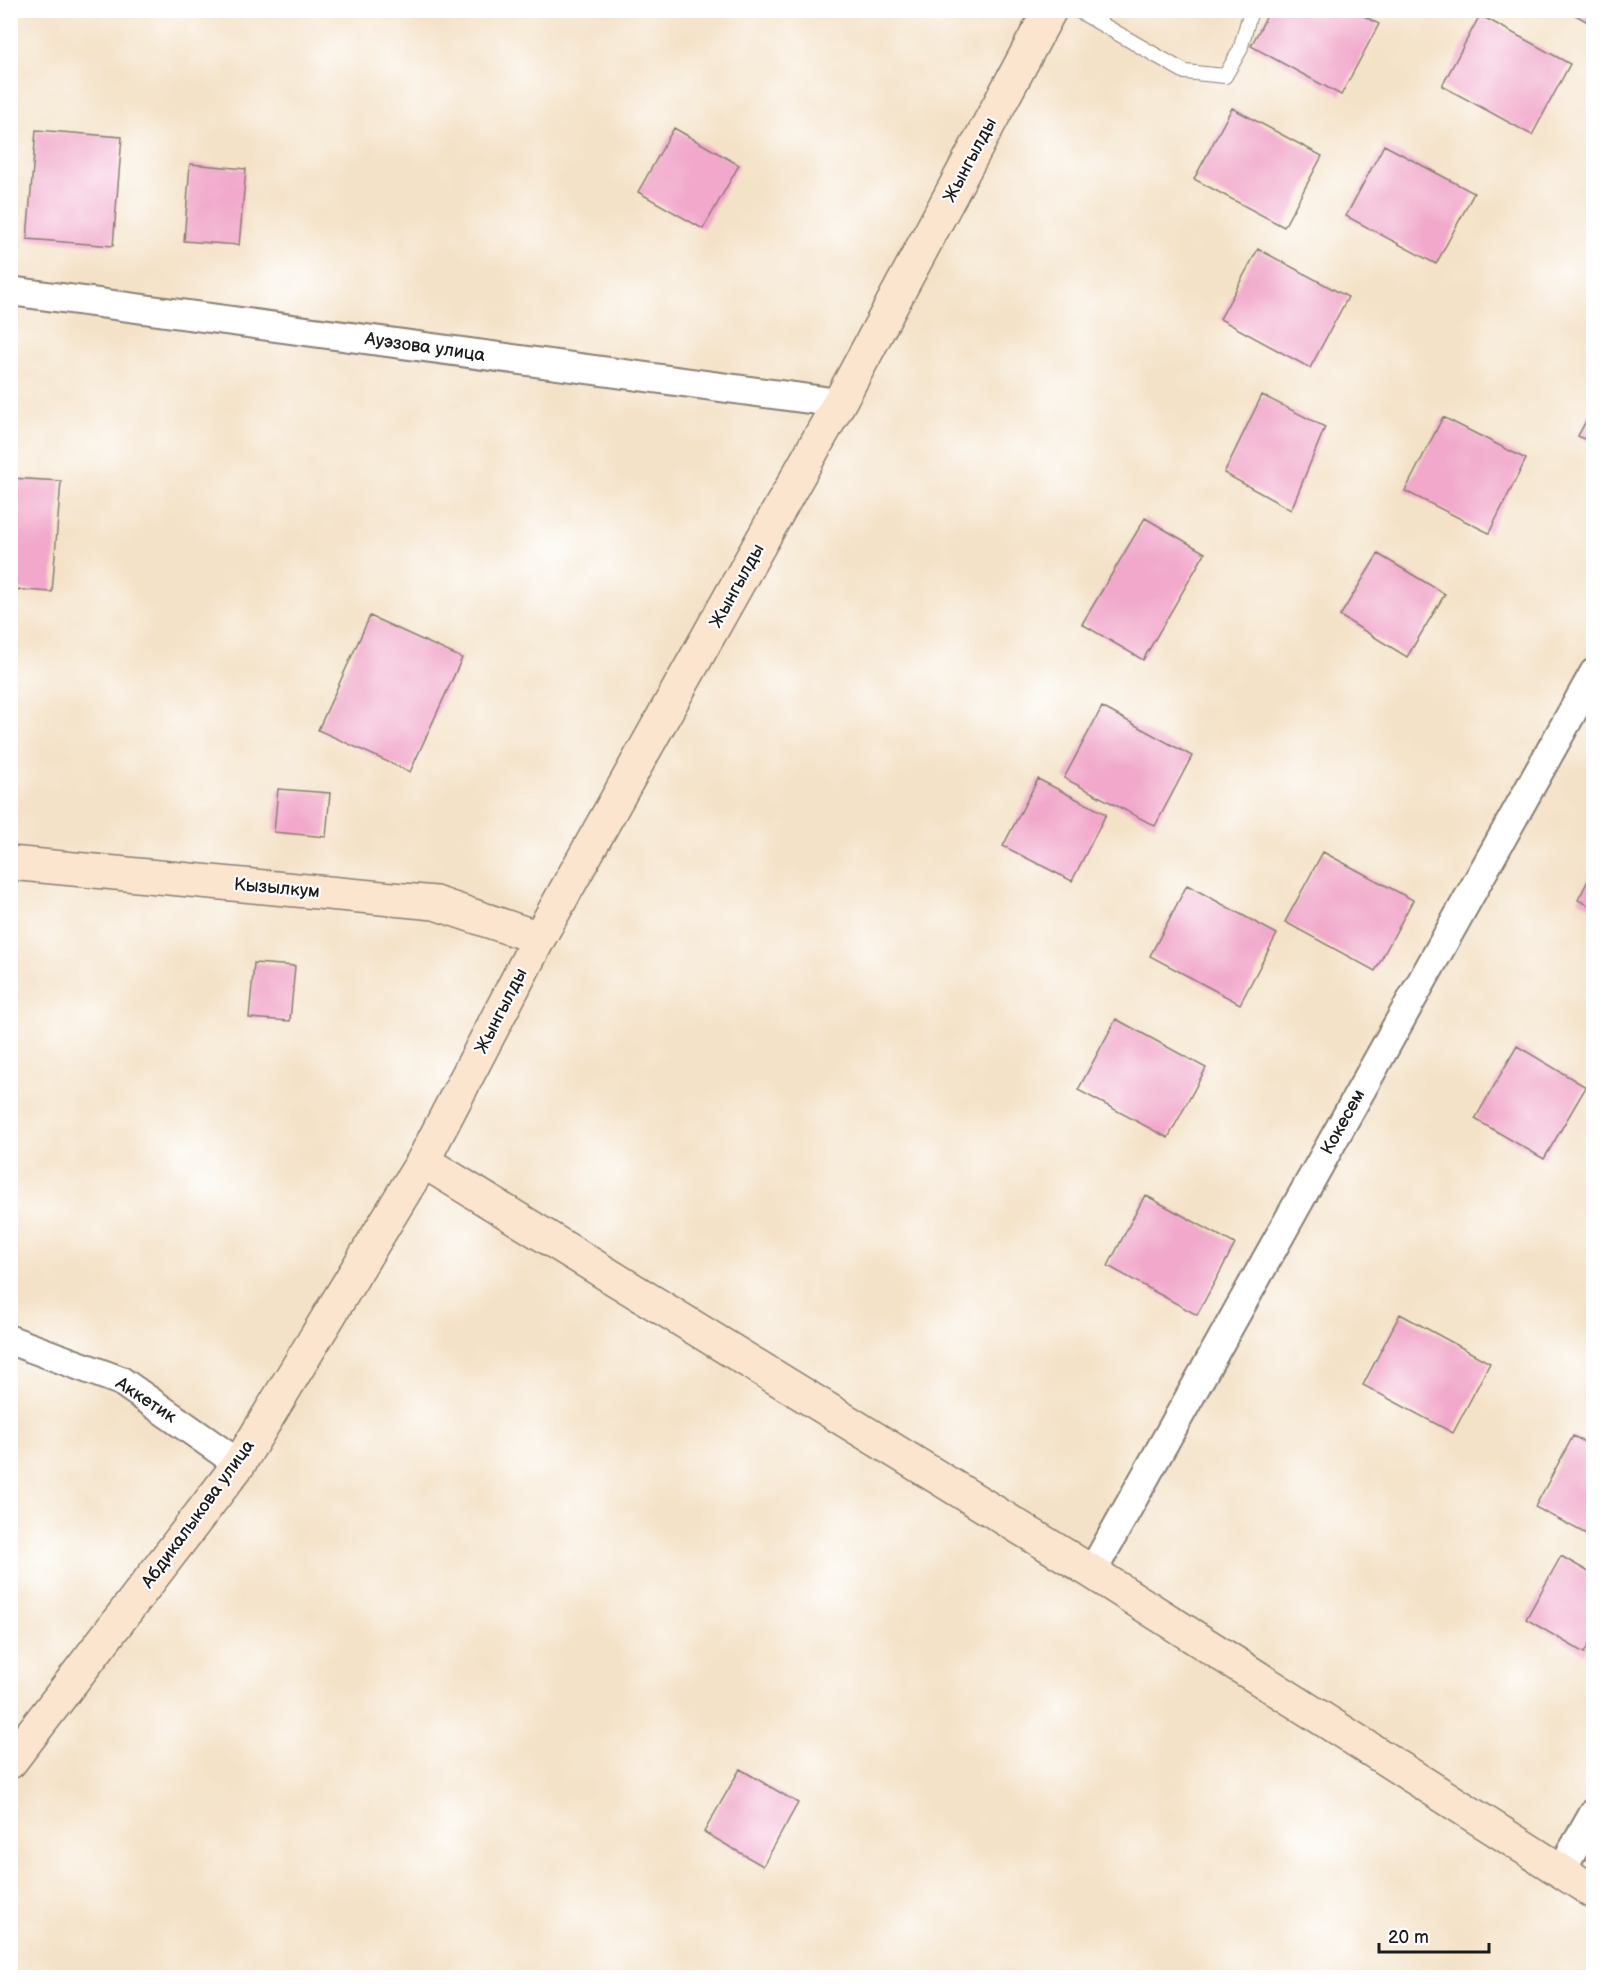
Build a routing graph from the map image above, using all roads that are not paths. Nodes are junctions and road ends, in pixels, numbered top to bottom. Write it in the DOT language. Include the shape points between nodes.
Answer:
graph roads {
  1 [pos="1050,10"];
  2 [pos="1077,10"];
  3 [pos="1251,10"];
  4 [pos="10,291"];
  5 [pos="839,403"];
  6 [pos="1593,672"];
  7 [pos="10,863"];
  8 [pos="539,938"];
  9 [pos="423,1161"];
  10 [pos="10,1340"];
  11 [pos="239,1464"];
  12 [pos="1092,1572"];
  13 [pos="10,1762"];
  14 [pos="1593,1813"];
  15 [pos="1561,1870"];
  16 [pos="1593,1892"];
  1 -- 5 [label="street, Жынгылды"];
  2 -- 3 [label="lane" via="1185,72 1225,76 1240,50"];
  4 -- 5 [label="street, Ауэзова улица"];
  5 -- 8 [label="street, Жынгылды"];
  6 -- 12 [label="street, Кокесем"];
  7 -- 8 [label="street, Кызылкум" via="435,903"];
  8 -- 9 [label="street, Жынгылды"];
  9 -- 11 [label="street, Абдикалыкова улица"];
  9 -- 12 [label="street"];
  10 -- 11 [label="street, Аккетик" via="121,1381"];
  11 -- 13 [label="street, Абдикалыкова улица"];
  12 -- 15 [label="street"];
  14 -- 15 [label="street"];
  15 -- 16 [label="street"];
}
